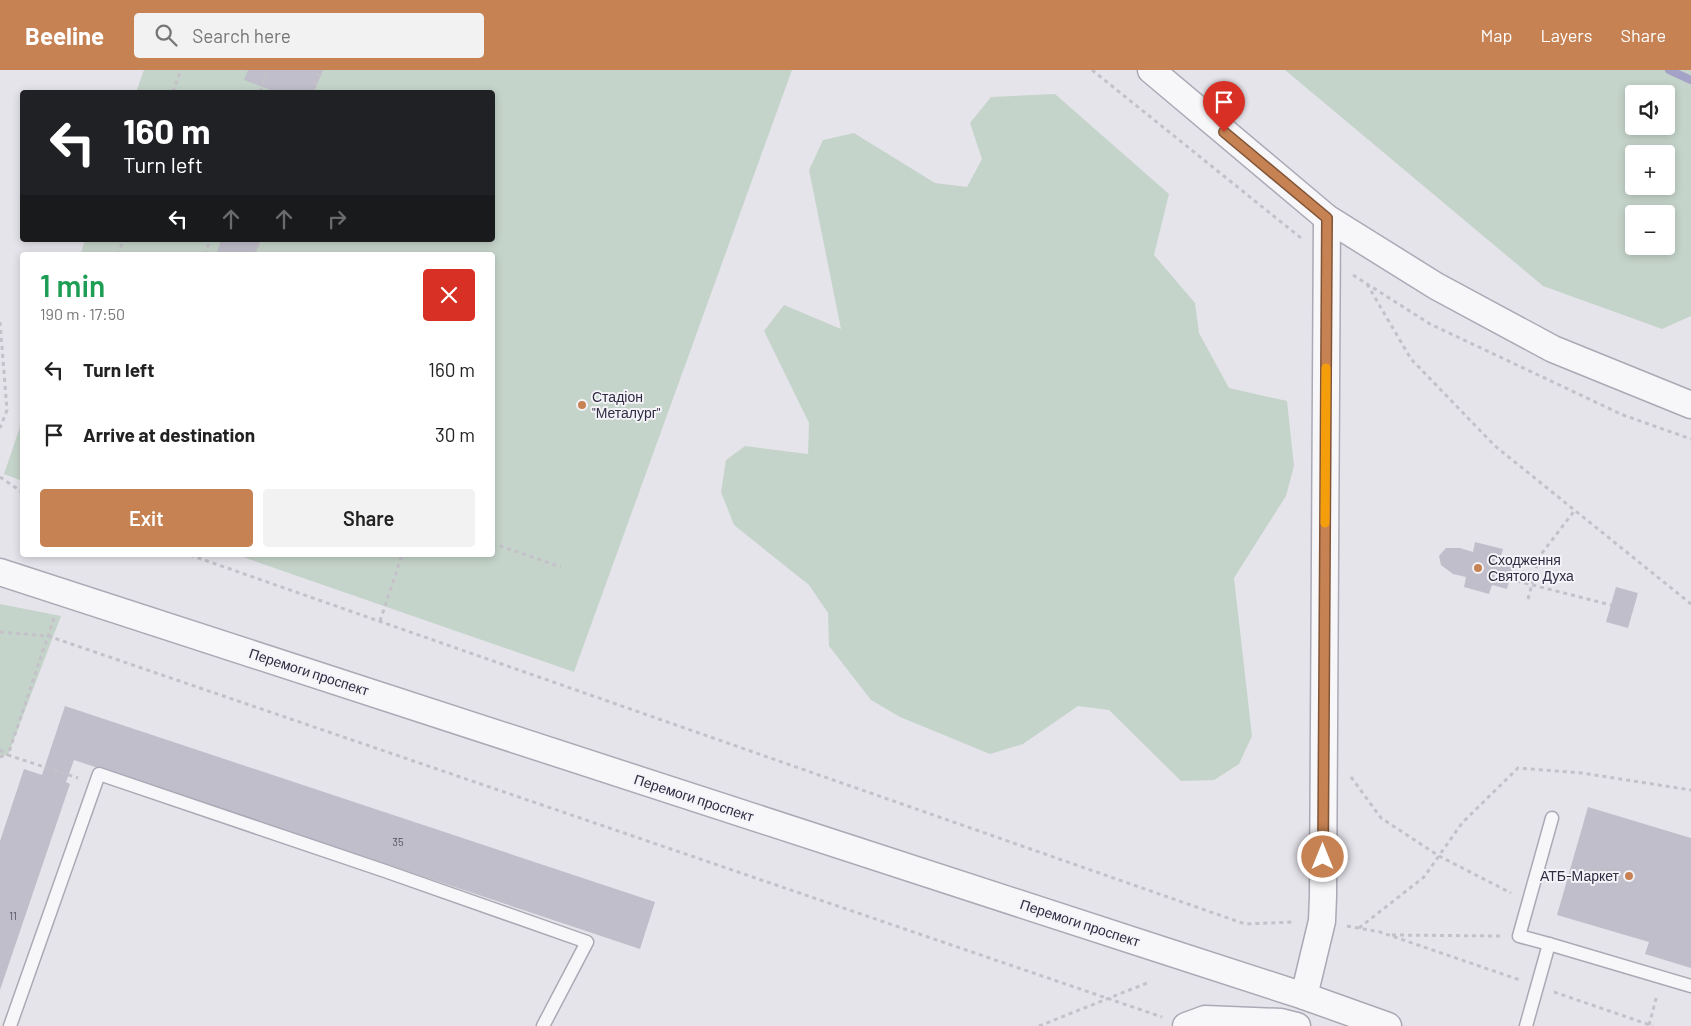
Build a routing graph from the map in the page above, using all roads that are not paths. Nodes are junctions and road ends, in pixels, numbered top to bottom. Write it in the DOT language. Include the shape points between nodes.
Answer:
graph roads {
  1 [pos="1151,70"];
  2 [pos="1327,218"];
  3 [pos="1691,405"];
  4 [pos="0,572"];
  5 [pos="1552,818"];
  6 [pos="1550,944"];
  7 [pos="1691,986"];
  8 [pos="1304,996"];
  9 [pos="10,1026"];
  10 [pos="543,1026"];
  11 [pos="1187,1026"];
  12 [pos="1297,1026"];
  13 [pos="1388,1026"];
  14 [pos="1526,1026"];
  1 -- 2 [label="street"];
  2 -- 3 [label="street" via="1436,286 1554,349"];
  2 -- 8 [label="street" via="1322,922"];
  4 -- 8 [label="street, Перемоги проспект"];
  5 -- 6 [label="lane" via="1518,936"];
  6 -- 7 [label="lane"];
  6 -- 14 [label="lane"];
  8 -- 13 [label="street, Перемоги проспект"];
  9 -- 10 [label="lane" via="99,774 587,942"];
  11 -- 12 [label="street" via="1205,1020 1281,1022"];
}
